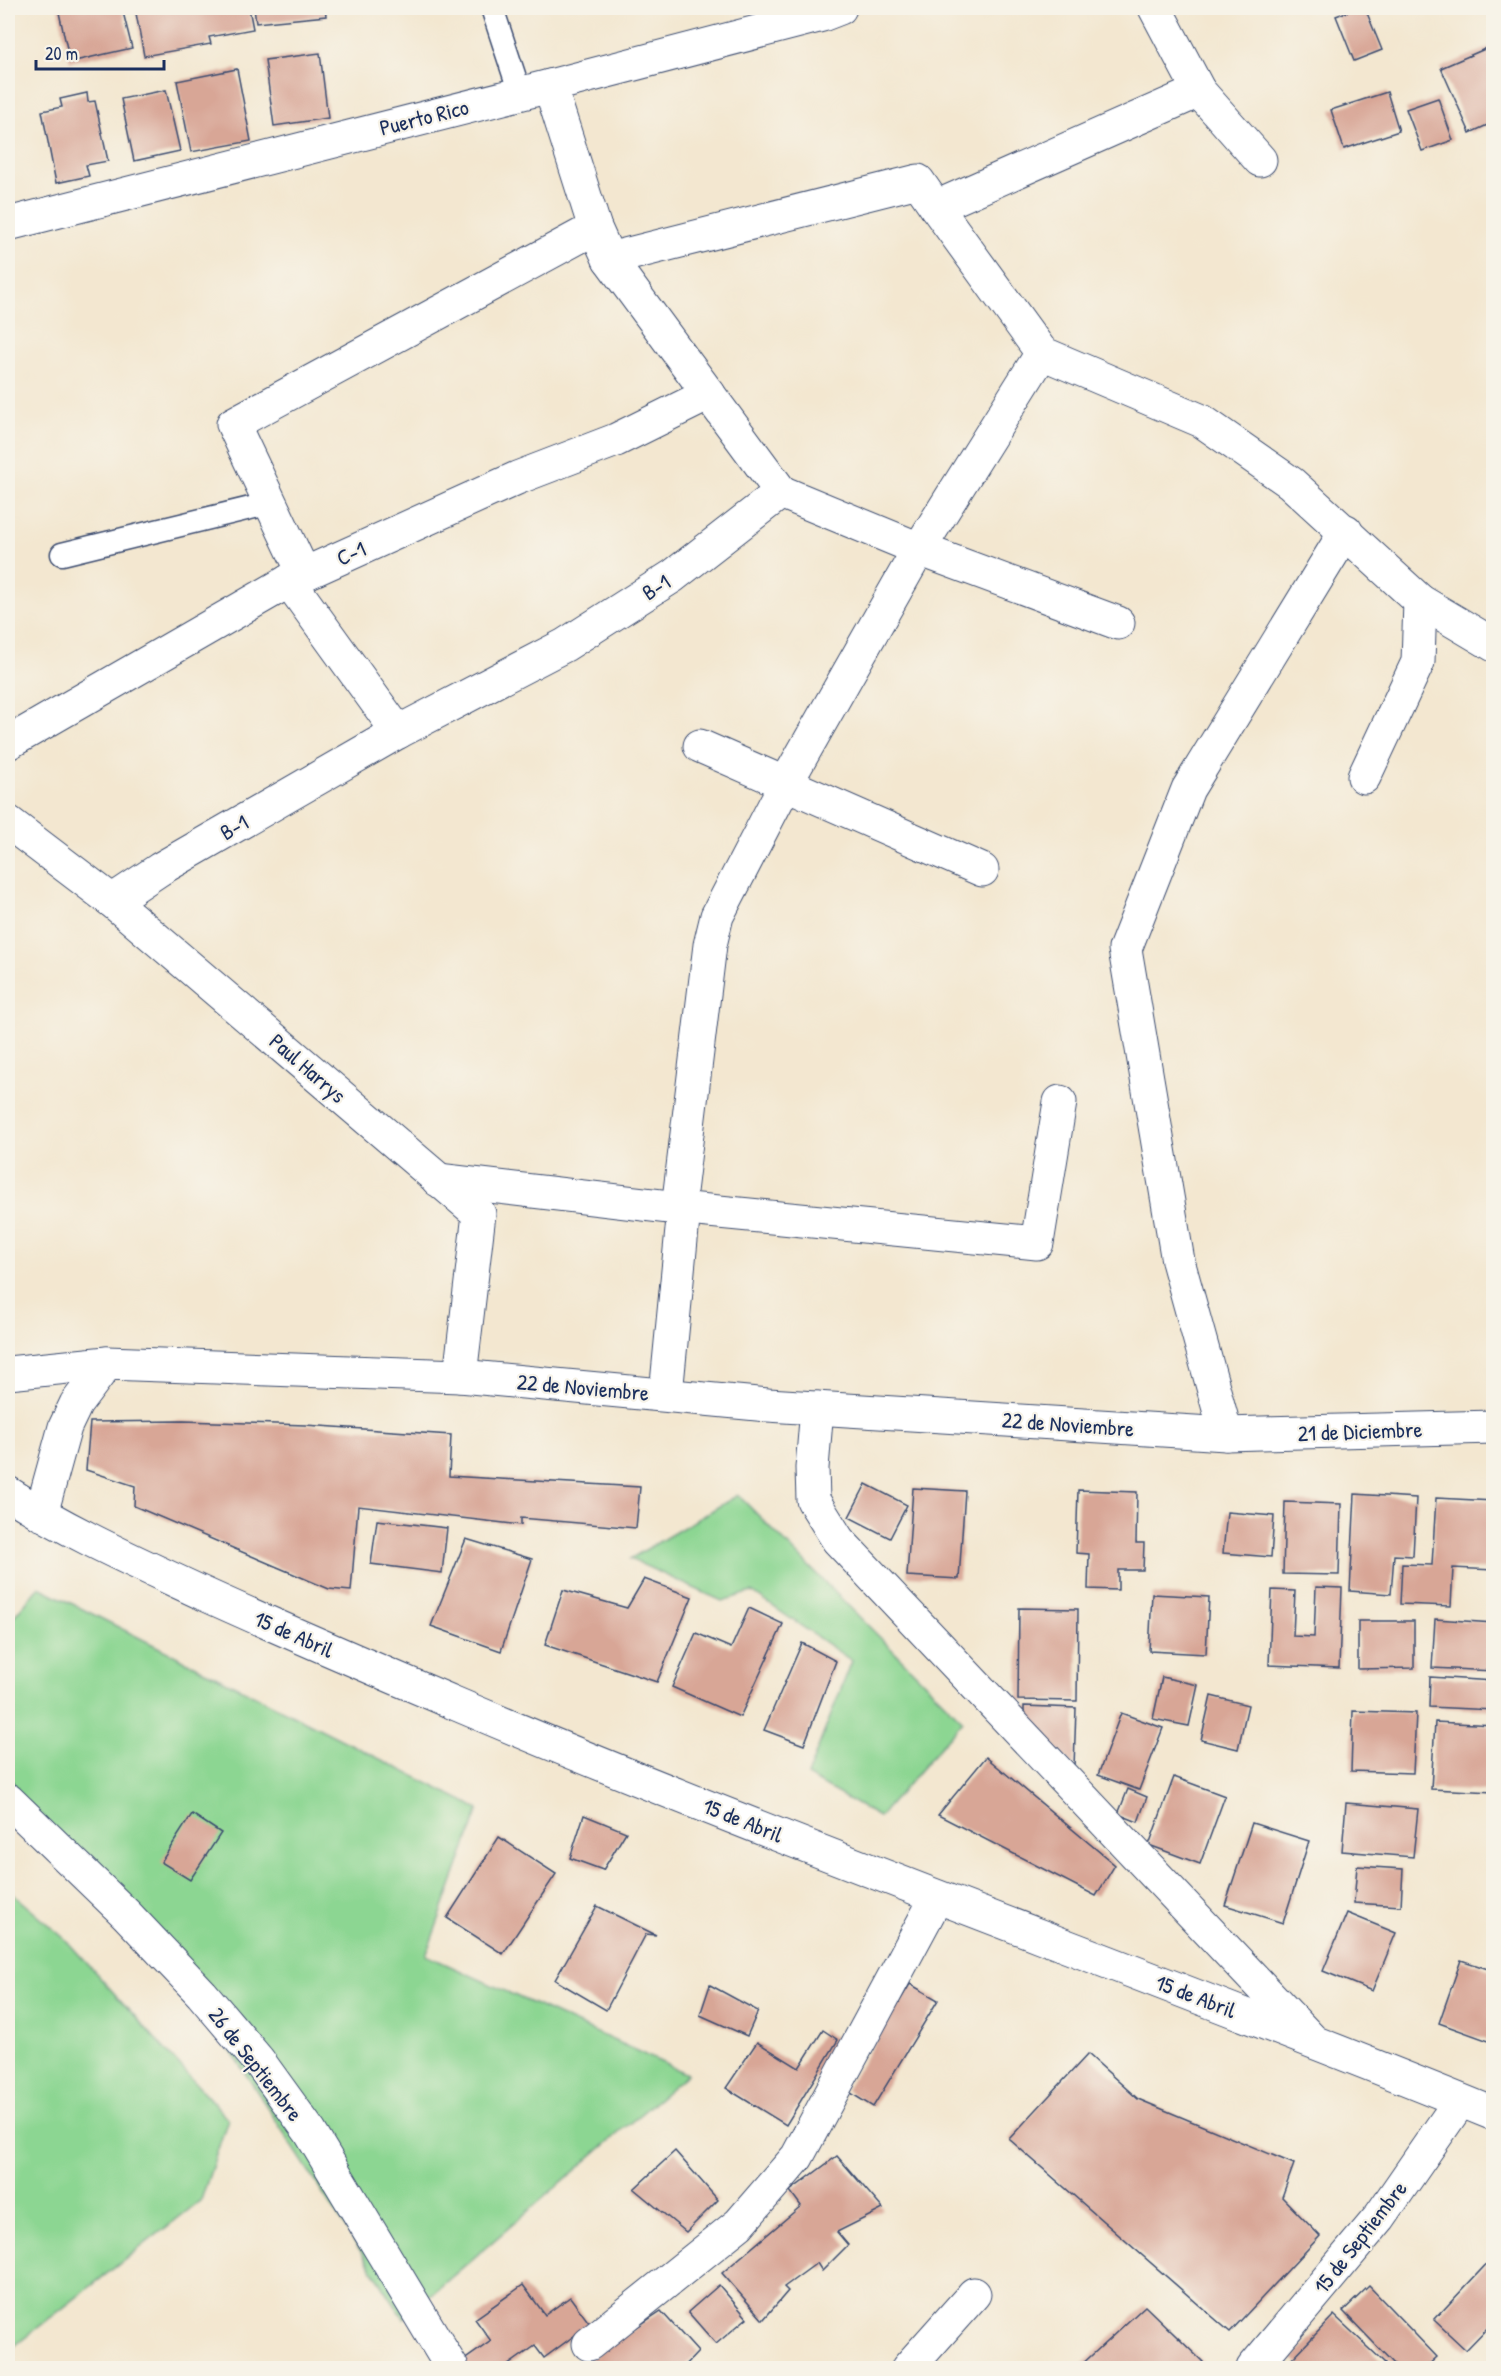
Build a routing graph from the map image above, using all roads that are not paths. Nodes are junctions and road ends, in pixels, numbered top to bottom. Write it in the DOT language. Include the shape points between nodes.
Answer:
graph roads {
  1 [pos="492,8"];
  2 [pos="1155,8"];
  3 [pos="828,10"];
  4 [pos="535,89"];
  5 [pos="1199,91"];
  6 [pos="1260,160"];
  7 [pos="936,207"];
  8 [pos="8,224"];
  9 [pos="595,228"];
  10 [pos="609,259"];
  11 [pos="1042,353"];
  12 [pos="709,394"];
  13 [pos="781,492"];
  14 [pos="271,503"];
  15 [pos="1346,531"];
  16 [pos="919,549"];
  17 [pos="62,554"];
  18 [pos="296,578"];
  19 [pos="1420,601"];
  20 [pos="1118,623"];
  21 [pos="1494,645"];
  22 [pos="398,732"];
  23 [pos="8,743"];
  24 [pos="700,746"];
  25 [pos="1364,777"];
  26 [pos="786,783"];
  27 [pos="8,822"];
  28 [pos="982,870"];
  29 [pos="112,901"];
  30 [pos="1060,1102"];
  31 [pos="438,1180"];
  32 [pos="681,1209"];
  33 [pos="108,1363"];
  34 [pos="8,1373"];
  35 [pos="460,1376"];
  36 [pos="666,1394"];
  37 [pos="817,1408"];
  38 [pos="1494,1427"];
  39 [pos="1226,1434"];
  40 [pos="8,1493"];
  41 [pos="40,1514"];
  42 [pos="8,1800"];
  43 [pos="937,1897"];
  44 [pos="1311,2039"];
  45 [pos="1460,2101"];
  46 [pos="1494,2114"];
  47 [pos="974,2294"];
  48 [pos="589,2344"];
  49 [pos="452,2368"];
  50 [pos="908,2368"];
  51 [pos="1253,2368"];
  1 -- 4 [label="lane"];
  2 -- 5 [label="street"];
  3 -- 4 [label="street, Puerto Rico"];
  4 -- 8 [label="street, Puerto Rico"];
  4 -- 9 [label="street"];
  5 -- 6 [label="street"];
  5 -- 7 [label="street"];
  7 -- 10 [label="street" via="918,181"];
  7 -- 11 [label="street"];
  9 -- 10 [label="street"];
  9 -- 14 [label="street" via="234,424"];
  10 -- 12 [label="street"];
  11 -- 15 [label="street" via="1202,421 1291,483"];
  11 -- 16 [label="street"];
  12 -- 13 [label="street"];
  12 -- 18 [label="street, C-1" via="616,440 517,478"];
  13 -- 16 [label="street"];
  13 -- 22 [label="street, B-1" via="673,576 565,645"];
  14 -- 17 [label="lane"];
  14 -- 18 [label="street"];
  15 -- 19 [label="street"];
  15 -- 39 [label="street" via="1188,789 1125,949 1178,1261"];
  16 -- 20 [label="street"];
  16 -- 26 [label="street"];
  18 -- 22 [label="street"];
  18 -- 23 [label="street, C-1"];
  19 -- 21 [label="street"];
  19 -- 25 [label="street" via="1418,662"];
  22 -- 29 [label="street, B-1" via="160,869"];
  24 -- 26 [label="street"];
  26 -- 28 [label="street"];
  26 -- 32 [label="street" via="717,916 710,945"];
  27 -- 29 [label="street, Paul Harrys"];
  29 -- 31 [label="street, Paul Harrys"];
  30 -- 32 [label="street" via="1037,1243"];
  31 -- 32 [label="street"];
  31 -- 35 [label="street, Paul Harrys" via="479,1214"];
  32 -- 36 [label="street"];
  33 -- 34 [label="street, 22 de Noviembre"];
  33 -- 35 [label="street, 22 de Noviembre"];
  33 -- 41 [label="street" via="76,1404 65,1427"];
  35 -- 36 [label="street, 22 de Noviembre"];
  36 -- 37 [label="street, 22 de Noviembre"];
  37 -- 39 [label="street, 22 de Noviembre"];
  37 -- 44 [label="street" via="813,1500 838,1540"];
  38 -- 39 [label="street, 21 de Diciembre"];
  40 -- 41 [label="street, 15 de Abril"];
  41 -- 43 [label="street, 15 de Abril" via="315,1644 517,1730"];
  42 -- 49 [label="street, 26 de Septiembre" via="127,1915 258,2060 310,2132"];
  43 -- 44 [label="street, 15 de Abril"];
  43 -- 48 [label="street" via="797,2157 739,2224"];
  44 -- 45 [label="street, 15 de Abril"];
  45 -- 46 [label="street, 15 de Abril"];
  45 -- 51 [label="street, 15 de Septiembre" via="1379,2218"];
  47 -- 50 [label="street"];
}
